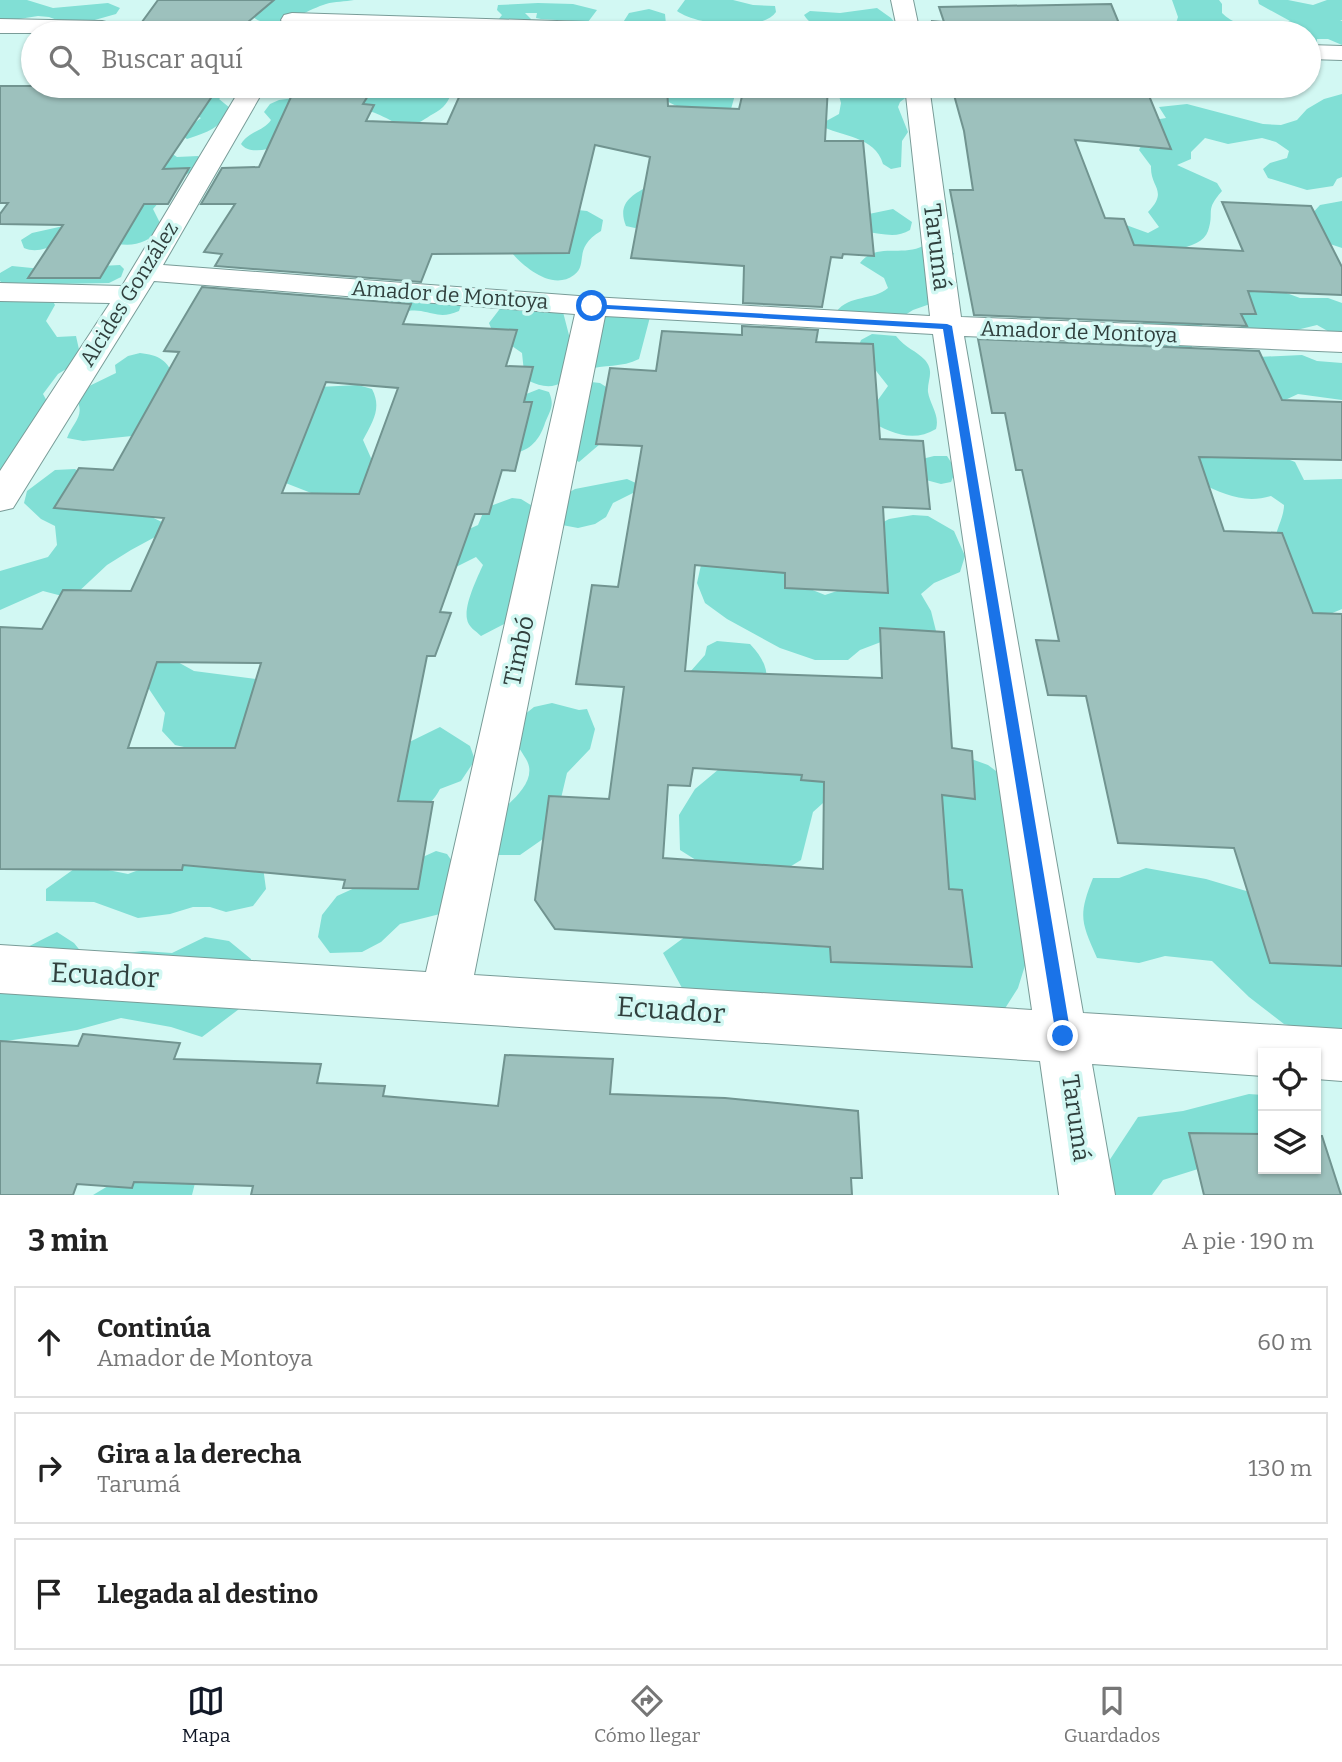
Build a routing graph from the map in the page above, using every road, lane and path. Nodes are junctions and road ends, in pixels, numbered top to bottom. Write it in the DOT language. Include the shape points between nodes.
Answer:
graph roads {
  1 [pos="308,0"];
  2 [pos="902,0"];
  3 [pos="292,21"];
  4 [pos="906,21"];
  5 [pos="0,26"];
  6 [pos="21,26"];
  7 [pos="1321,52"];
  8 [pos="1342,53"];
  9 [pos="247,98"];
  10 [pos="918,98"];
  11 [pos="138,283"];
  12 [pos="0,292"];
  13 [pos="592,306"];
  14 [pos="947,326"];
  15 [pos="1342,342"];
  16 [pos="0,499"];
  17 [pos="0,969"];
  18 [pos="445,996"];
  19 [pos="1063,1036"];
  20 [pos="1342,1055"];
  21 [pos="1087,1195"];
  1 -- 3 [label="street"];
  2 -- 4 [label="street"];
  5 -- 6 [label="street"];
  7 -- 8 [label="street"];
  9 -- 11 [label="street, Alcides González"];
  10 -- 14 [label="street, Tarumá"];
  11 -- 12 [label="street, Amador de Montoya"];
  11 -- 13 [label="street, Amador de Montoya"];
  11 -- 16 [label="street, Alcides González"];
  13 -- 14 [label="street, Amador de Montoya"];
  13 -- 18 [label="street, Timbó"];
  14 -- 15 [label="street, Amador de Montoya"];
  14 -- 19 [label="street, Tarumá"];
  17 -- 18 [label="street, Ecuador"];
  18 -- 19 [label="street, Ecuador"];
  19 -- 20 [label="street, Ecuador"];
  19 -- 21 [label="street, Tarumá"];
}
